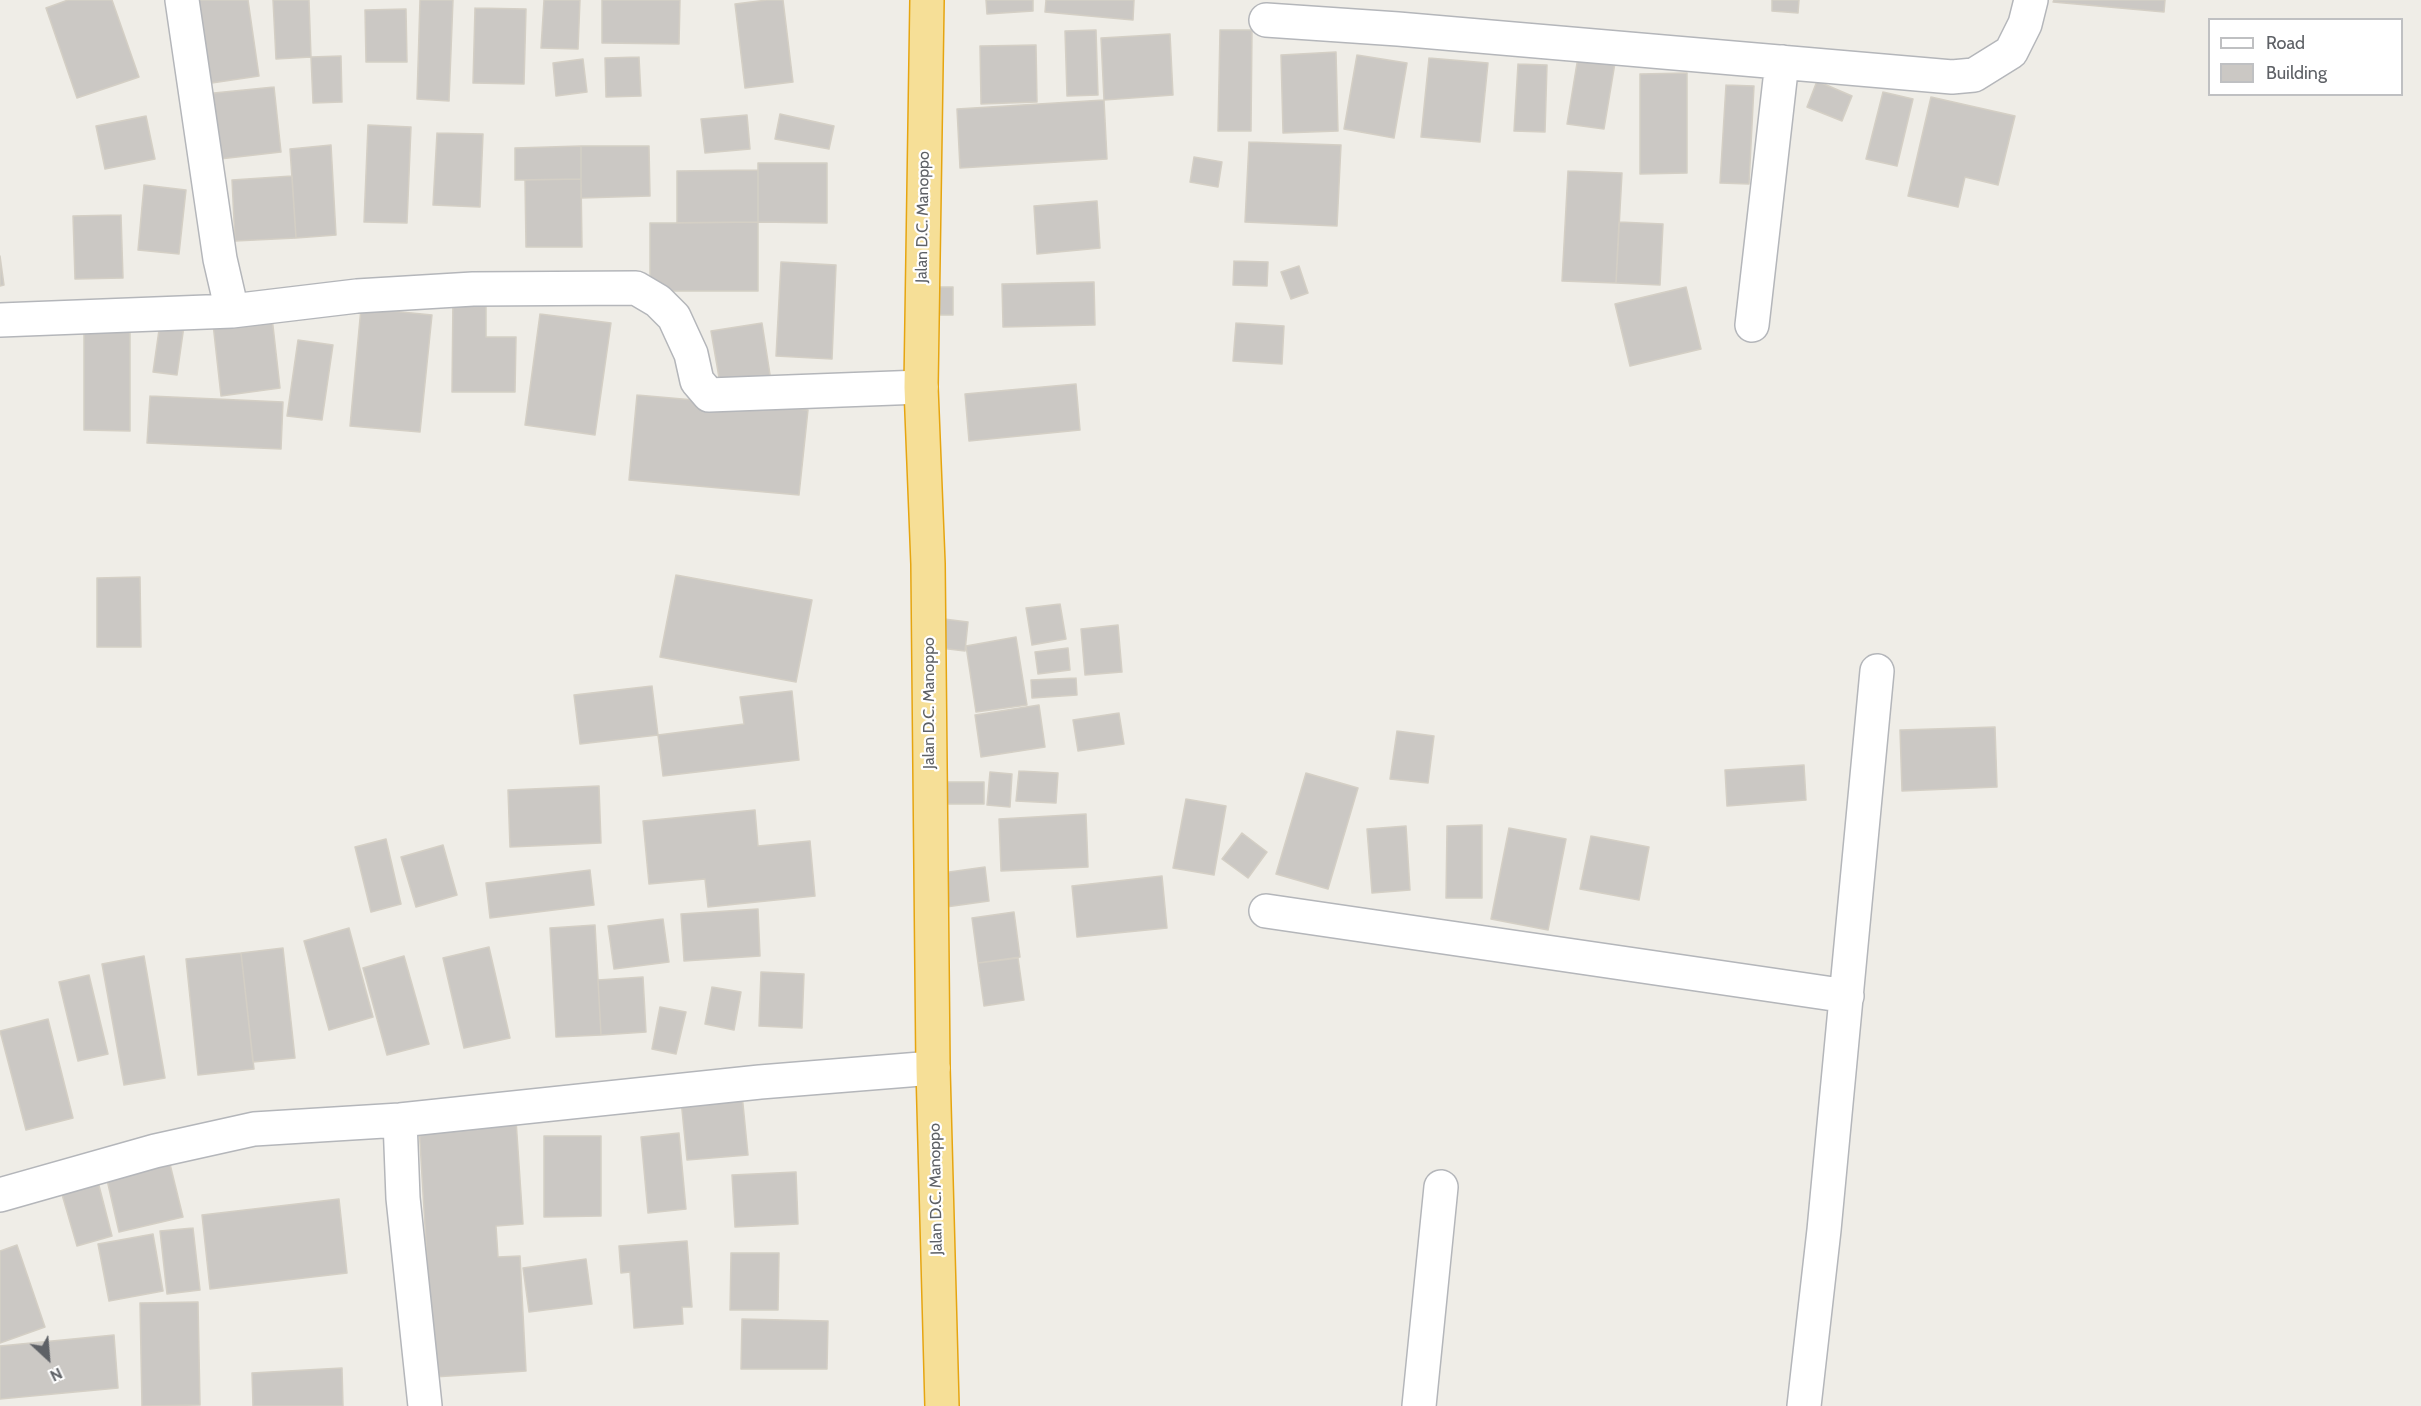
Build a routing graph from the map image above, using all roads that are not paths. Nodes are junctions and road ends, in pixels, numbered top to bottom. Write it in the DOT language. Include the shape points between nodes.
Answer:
graph roads {
  1 [pos="182,0"];
  2 [pos="927,0"];
  3 [pos="2031,0"];
  4 [pos="1266,20"];
  5 [pos="1782,62"];
  6 [pos="232,311"];
  7 [pos="0,320"];
  8 [pos="1752,325"];
  9 [pos="921,387"];
  10 [pos="1877,671"];
  11 [pos="1266,912"];
  12 [pos="1847,996"];
  13 [pos="933,1068"];
  14 [pos="400,1120"];
  15 [pos="1442,1187"];
  16 [pos="0,1195"];
  17 [pos="425,1406"];
  18 [pos="942,1406"];
  19 [pos="1419,1406"];
  20 [pos="1804,1406"];
  1 -- 6 [label="street" via="220,259"];
  2 -- 9 [label="highway, Jalan D.C. Manoppo"];
  3 -- 5 [label="street" via="2025,24 2011,52 1974,75 1952,77"];
  4 -- 5 [label="street"];
  5 -- 8 [label="street"];
  6 -- 7 [label="street"];
  6 -- 9 [label="street" via="357,296 462,290 636,288 658,301 674,318 691,354 697,381 709,394"];
  9 -- 13 [label="highway, Jalan D.C. Manoppo" via="928,564"];
  10 -- 12 [label="street"];
  11 -- 12 [label="street"];
  12 -- 20 [label="street"];
  13 -- 14 [label="street"];
  13 -- 18 [label="highway, Jalan D.C. Manoppo"];
  14 -- 16 [label="street" via="254,1129 155,1151"];
  14 -- 17 [label="street" via="403,1198"];
  15 -- 19 [label="street"];
}
